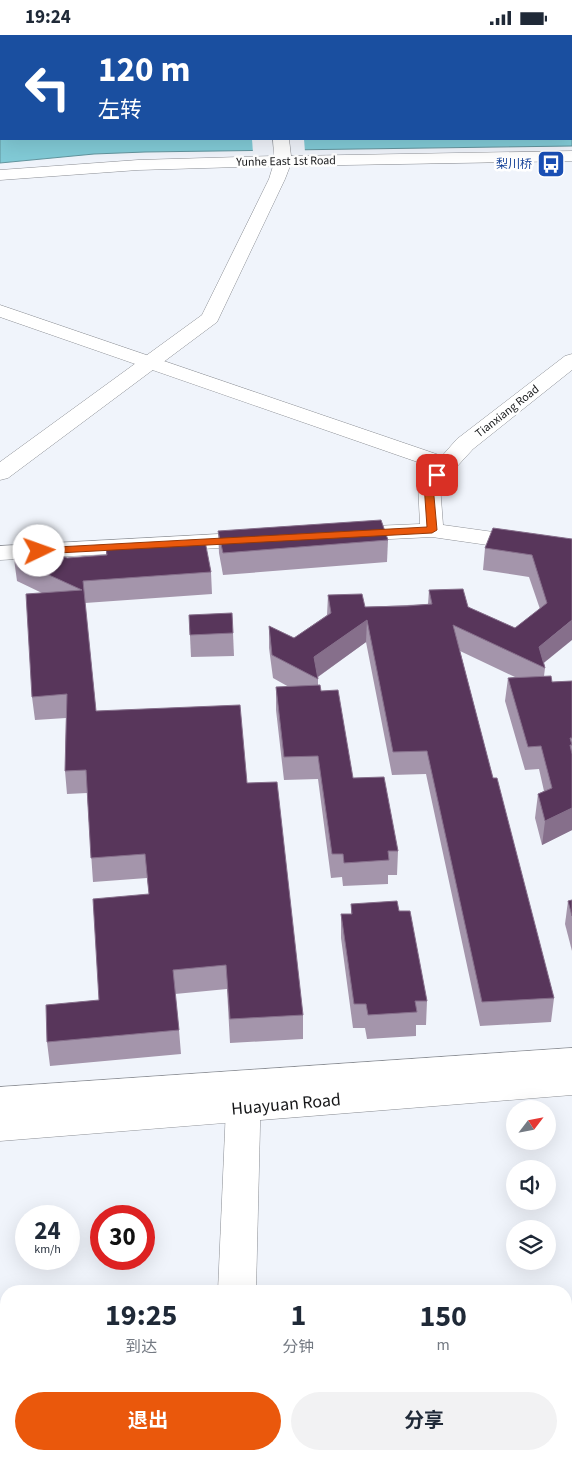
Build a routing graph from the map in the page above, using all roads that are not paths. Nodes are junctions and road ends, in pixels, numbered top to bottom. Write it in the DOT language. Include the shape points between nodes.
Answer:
graph roads {
  1 [pos="264,149"];
  2 [pos="572,156"];
  3 [pos="281,158"];
  4 [pos="230,162"];
  5 [pos="0,175"];
  6 [pos="0,311"];
  7 [pos="572,360"];
  8 [pos="149,364"];
  9 [pos="446,465"];
  10 [pos="0,473"];
  11 [pos="432,530"];
  12 [pos="324,535"];
  13 [pos="275,538"];
  14 [pos="572,550"];
  15 [pos="0,553"];
  16 [pos="572,1061"];
  17 [pos="572,1082"];
  18 [pos="244,1095"];
  19 [pos="0,1100"];
  20 [pos="0,1127"];
  21 [pos="237,1285"];
  1 -- 4 [label="street" via="264,155 259,159"];
  2 -- 3 [label="street, Yunhe East 1st Road"];
  3 -- 4 [label="street, Yunhe East 1st Road"];
  3 -- 8 [label="street" via="210,318"];
  4 -- 5 [label="street, Yunhe East 1st Road"];
  6 -- 8 [label="street"];
  7 -- 9 [label="street, Tianxiang Road" via="465,444"];
  8 -- 9 [label="street"];
  8 -- 10 [label="street"];
  9 -- 11 [label="street, Tianxiang Road" via="429,484"];
  11 -- 12 [label="street"];
  11 -- 14 [label="street"];
  13 -- 15 [label="street"];
  16 -- 18 [label="street, Huayuan Road"];
  17 -- 18 [label="street, Huayuan Road"];
  18 -- 19 [label="street, Huayuan Road"];
  18 -- 20 [label="street, Huayuan Road"];
  18 -- 21 [label="street"];
}
